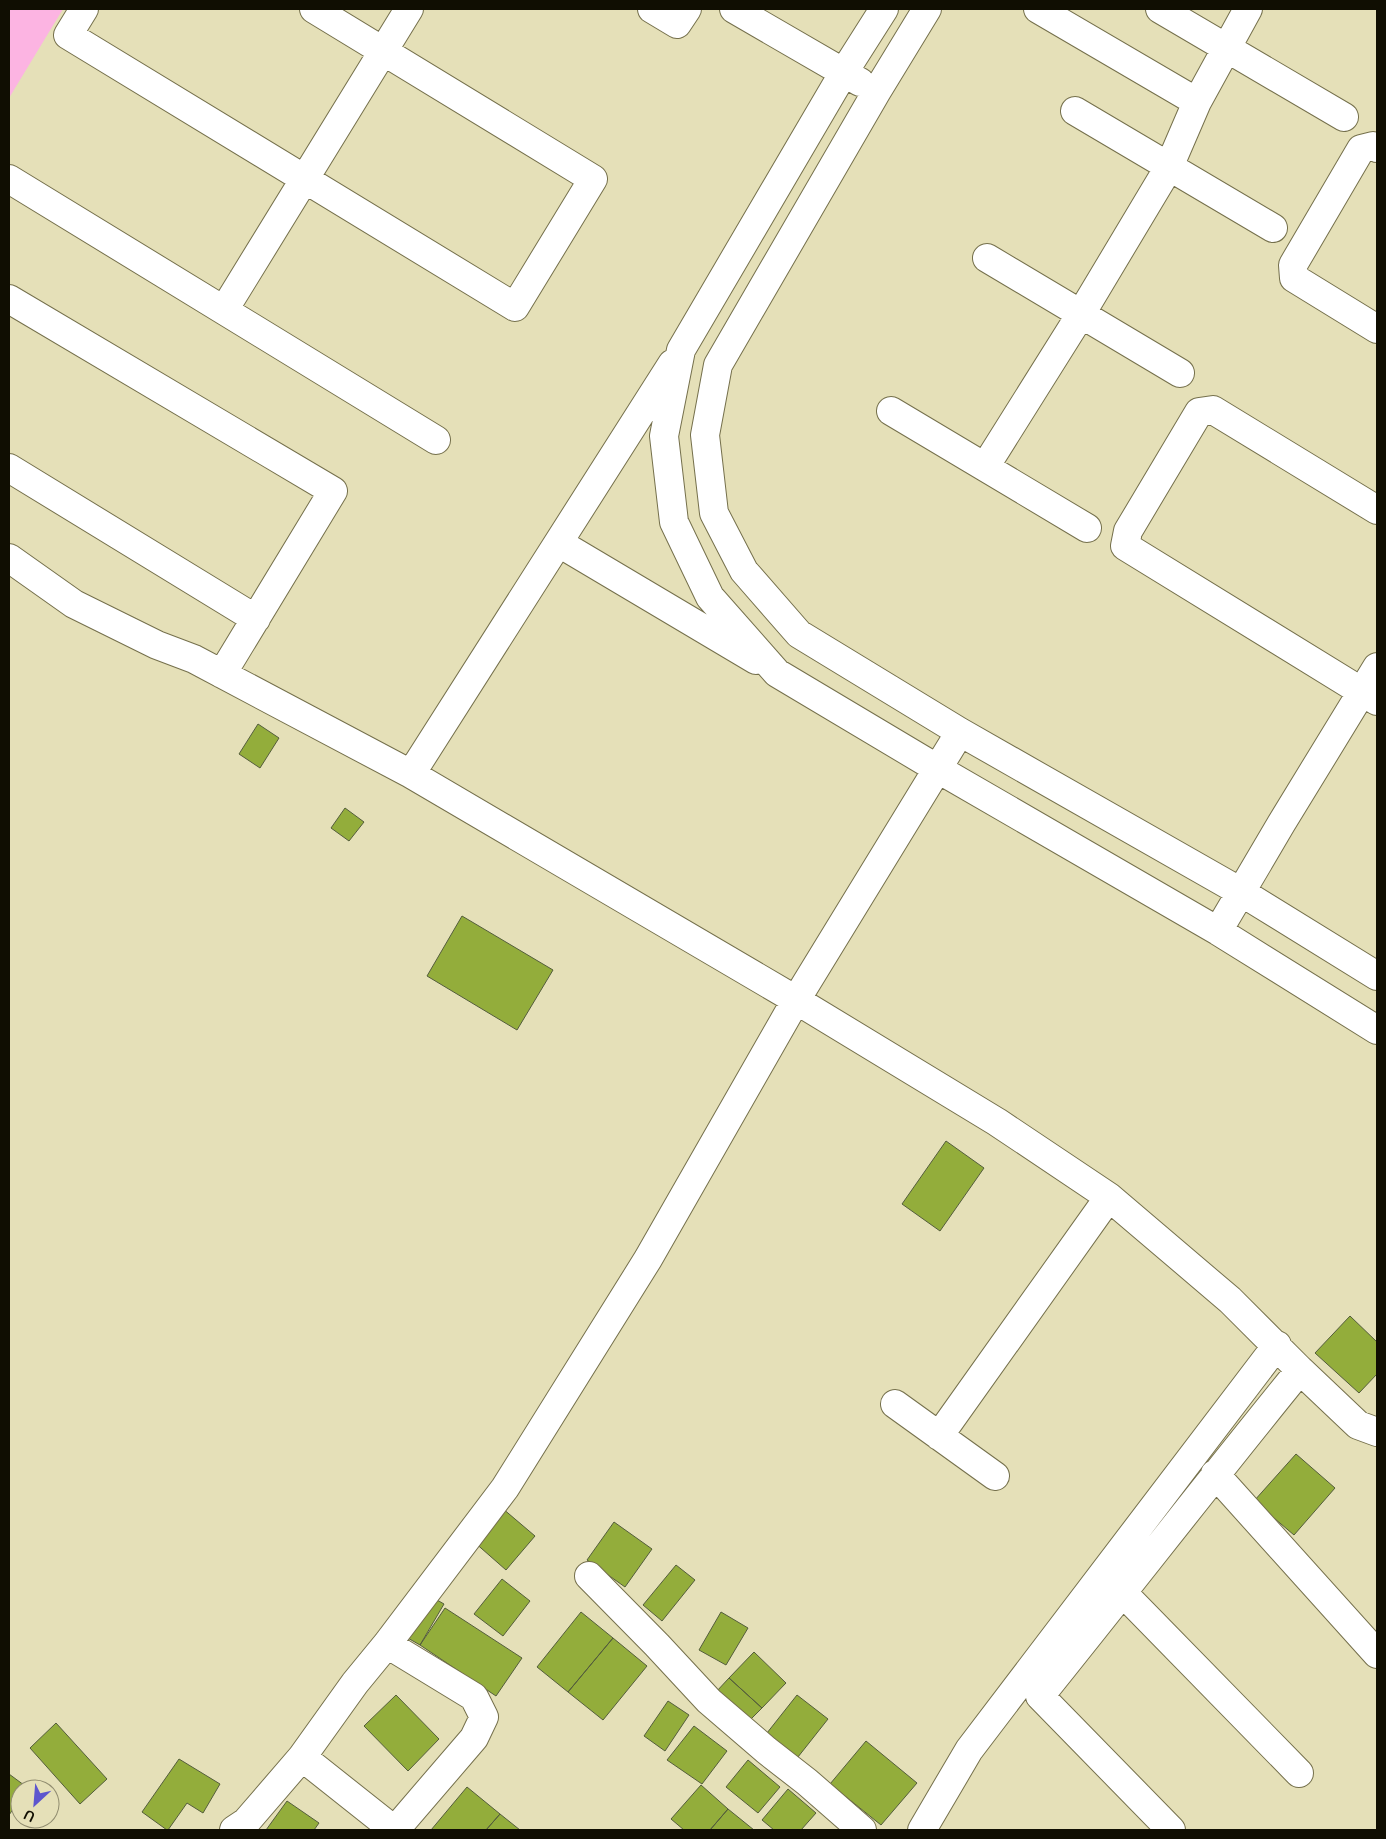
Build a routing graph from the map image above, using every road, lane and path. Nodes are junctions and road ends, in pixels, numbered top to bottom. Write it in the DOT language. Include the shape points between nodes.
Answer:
graph roads {
  1 [pos="84,9"];
  2 [pos="314,9"];
  3 [pos="408,9"];
  4 [pos="652,9"];
  5 [pos="687,9"];
  6 [pos="734,9"];
  7 [pos="884,9"];
  8 [pos="927,9"];
  9 [pos="1038,9"];
  10 [pos="1160,9"];
  11 [pos="1248,9"];
  12 [pos="1226,47"];
  13 [pos="383,51"];
  14 [pos="844,72"];
  15 [pos="877,91"];
  16 [pos="1196,102"];
  17 [pos="1075,111"];
  18 [pos="1344,117"];
  19 [pos="1377,148"];
  20 [pos="1169,167"];
  21 [pos="9,179"];
  22 [pos="304,179"];
  23 [pos="1273,228"];
  24 [pos="987,258"];
  25 [pos="9,300"];
  26 [pos="224,310"];
  27 [pos="1082,314"];
  28 [pos="1377,329"];
  29 [pos="681,350"];
  30 [pos="1180,373"];
  31 [pos="891,411"];
  32 [pos="436,440"];
  33 [pos="985,467"];
  34 [pos="9,468"];
  35 [pos="1377,510"];
  36 [pos="1087,528"];
  37 [pos="559,543"];
  38 [pos="9,558"];
  39 [pos="256,619"];
  40 [pos="1377,667"];
  41 [pos="776,673"];
  42 [pos="222,674"];
  43 [pos="1369,697"];
  44 [pos="960,732"];
  45 [pos="938,769"];
  46 [pos="411,774"];
  47 [pos="1241,892"];
  48 [pos="1218,931"];
  49 [pos="1377,976"];
  50 [pos="796,1000"];
  51 [pos="1377,1030"];
  52 [pos="1109,1197"];
  53 [pos="1277,1346"];
  54 [pos="1300,1370"];
  55 [pos="895,1404"];
  56 [pos="1377,1432"];
  57 [pos="939,1436"];
  58 [pos="1215,1474"];
  59 [pos="995,1476"];
  60 [pos="589,1576"];
  61 [pos="1123,1593"];
  62 [pos="387,1644"];
  63 [pos="1377,1654"];
  64 [pos="302,1757"];
  65 [pos="1299,1773"];
  66 [pos="234,1830"];
  67 [pos="395,1830"];
  68 [pos="862,1830"];
  69 [pos="922,1830"];
  70 [pos="1171,1830"];
  1 -- 22 [label="street" via="68,35"];
  2 -- 13 [label="street"];
  3 -- 13 [label="street"];
  4 -- 5 [label="street" via="677,24"];
  6 -- 14 [label="street"];
  7 -- 14 [label="street"];
  8 -- 15 [label="street"];
  9 -- 16 [label="street"];
  10 -- 12 [label="street"];
  11 -- 12 [label="street"];
  12 -- 16 [label="street"];
  12 -- 18 [label="street"];
  13 -- 22 [label="street"];
  13 -- 22 [label="street" via="593,179 520,300 515,308"];
  14 -- 15 [label="street"];
  14 -- 29 [label="street"];
  15 -- 44 [label="street" via="718,365 705,435 714,513 744,571 799,634"];
  16 -- 20 [label="street"];
  17 -- 20 [label="street"];
  19 -- 28 [label="street" via="1361,149 1294,265 1294,278"];
  20 -- 23 [label="street"];
  20 -- 27 [label="street"];
  21 -- 26 [label="street"];
  22 -- 26 [label="street"];
  24 -- 27 [label="street"];
  25 -- 39 [label="street" via="333,491"];
  26 -- 32 [label="street"];
  27 -- 30 [label="street"];
  27 -- 33 [label="street"];
  29 -- 37 [label="street"];
  29 -- 41 [label="street" via="664,436 674,522 710,597"];
  31 -- 33 [label="street"];
  33 -- 36 [label="street"];
  34 -- 39 [label="street"];
  35 -- 43 [label="street" via="1213,410 1199,412 1128,531 1125,546"];
  37 -- 41 [label="street"];
  37 -- 46 [label="street"];
  38 -- 42 [label="street" via="74,604"];
  39 -- 42 [label="street"];
  40 -- 43 [label="street"];
  41 -- 45 [label="street"];
  42 -- 46 [label="street"];
  43 -- 47 [label="street"];
  44 -- 45 [label="street"];
  44 -- 47 [label="street"];
  45 -- 48 [label="street"];
  45 -- 50 [label="street"];
  46 -- 50 [label="street"];
  47 -- 48 [label="street"];
  47 -- 49 [label="street"];
  48 -- 51 [label="street"];
  50 -- 52 [label="street" via="997,1122"];
  50 -- 62 [label="street" via="648,1259 505,1488"];
  52 -- 53 [label="street" via="1230,1300"];
  52 -- 57 [label="street"];
  53 -- 54 [label="street"];
  53 -- 69 [label="street" via="970,1750"];
  54 -- 56 [label="street" via="1358,1424"];
  54 -- 58 [label="street"];
  55 -- 57 [label="street"];
  57 -- 59 [label="street"];
  58 -- 61 [label="street"];
  58 -- 63 [label="street"];
  60 -- 68 [label="street" via="709,1701"];
  61 -- 65 [label="street"];
  61 -- 70 [label="street" via="1040,1696"];
  62 -- 64 [label="street"];
  62 -- 67 [label="street" via="474,1697 484,1717 474,1738"];
  64 -- 66 [label="street" via="246,1822"];
  64 -- 67 [label="street"];
}
